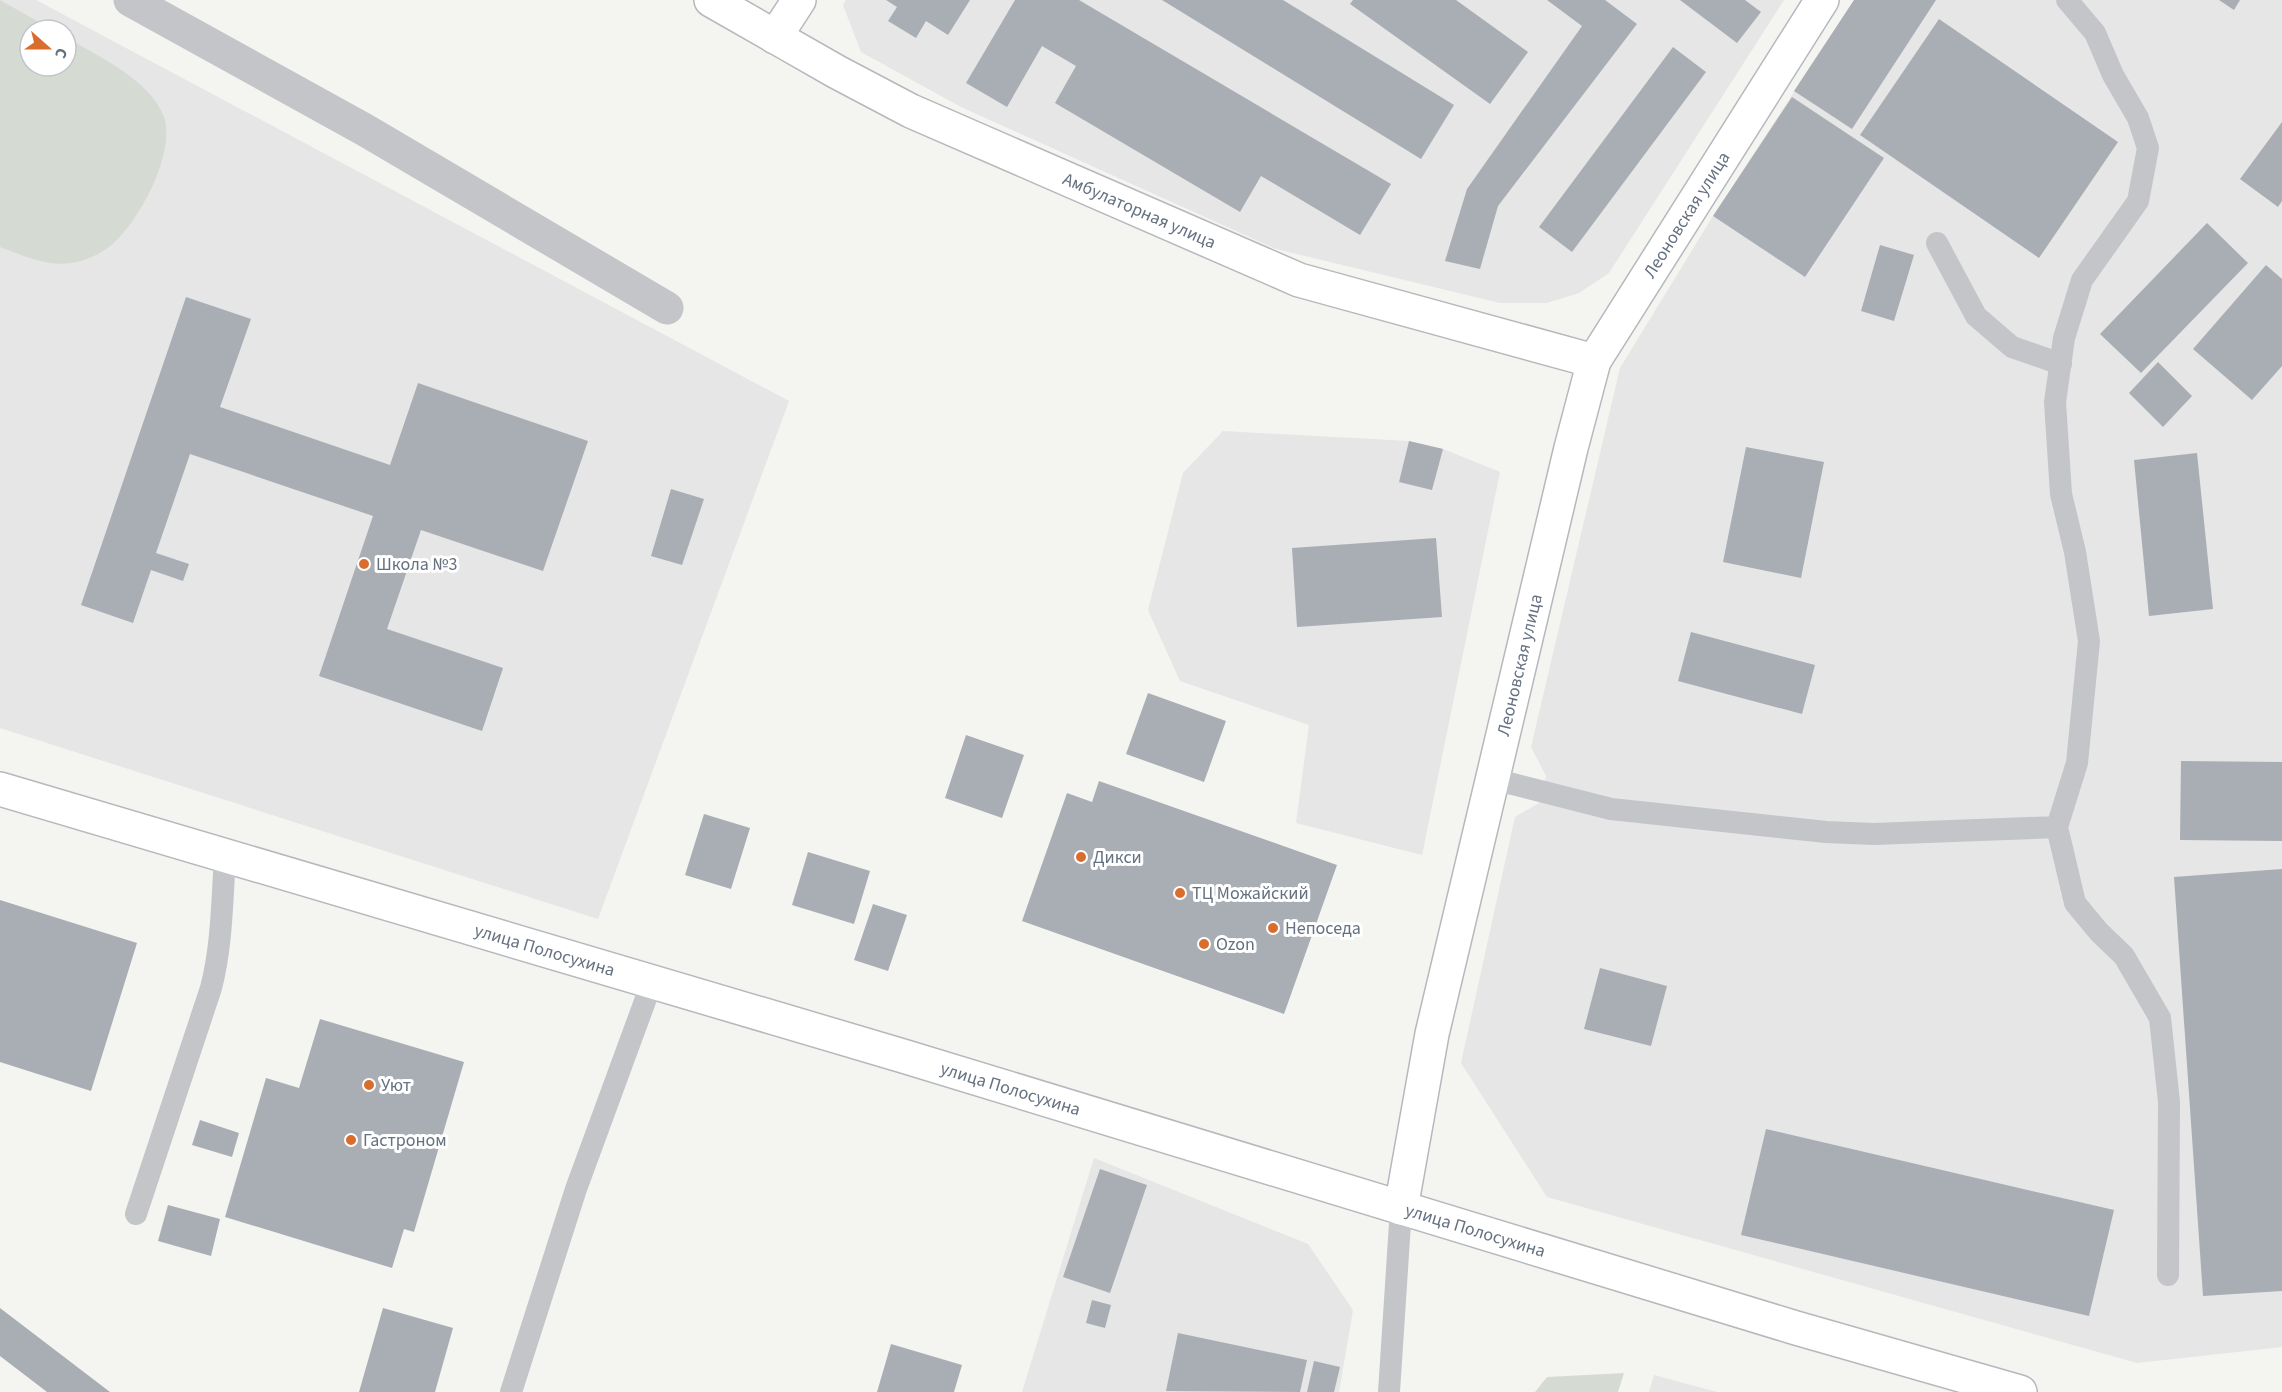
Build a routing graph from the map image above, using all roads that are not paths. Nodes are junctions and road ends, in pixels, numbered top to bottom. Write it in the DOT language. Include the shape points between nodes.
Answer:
graph roads {
  1 [pos="130,0"];
  2 [pos="711,0"];
  3 [pos="799,0"];
  4 [pos="1822,0"];
  5 [pos="2067,0"];
  6 [pos="775,37"];
  7 [pos="1937,243"];
  8 [pos="667,308"];
  9 [pos="1594,361"];
  10 [pos="2061,364"];
  11 [pos="1493,779"];
  12 [pos="0,789"];
  13 [pos="2057,827"];
  14 [pos="225,857"];
  15 [pos="652,982"];
  16 [pos="1401,1208"];
  17 [pos="136,1214"];
  18 [pos="2168,1275"];
  19 [pos="511,1392"];
  20 [pos="1389,1392"];
  21 [pos="2020,1392"];
  1 -- 8 [label="street" via="365,130"];
  2 -- 6 [label="street, Амбулаторная улица"];
  3 -- 6 [label="street"];
  4 -- 9 [label="street, Леоновская улица"];
  5 -- 10 [label="lane" via="2095,33 2138,118 2148,148 2138,201 2082,280 2064,338"];
  6 -- 9 [label="street, Амбулаторная улица" via="911,111 1299,280"];
  7 -- 10 [label="lane" via="1976,316 2012,347"];
  9 -- 11 [label="street, Леоновская улица"];
  10 -- 13 [label="lane" via="2055,402 2061,494 2089,641 2076,764"];
  11 -- 13 [label="lane" via="1611,809 1826,832 1874,834"];
  11 -- 16 [label="street, Леоновская улица" via="1432,1035"];
  12 -- 14 [label="street, улица Полосухина"];
  13 -- 18 [label="lane" via="2075,903 2124,956 2160,1018 2169,1102"];
  14 -- 15 [label="street, улица Полосухина"];
  14 -- 17 [label="lane" via="214,978"];
  15 -- 16 [label="street, улица Полосухина"];
  15 -- 19 [label="lane" via="576,1189"];
  16 -- 20 [label="lane, Леоновская улица"];
  16 -- 21 [label="street, улица Полосухина"];
}
